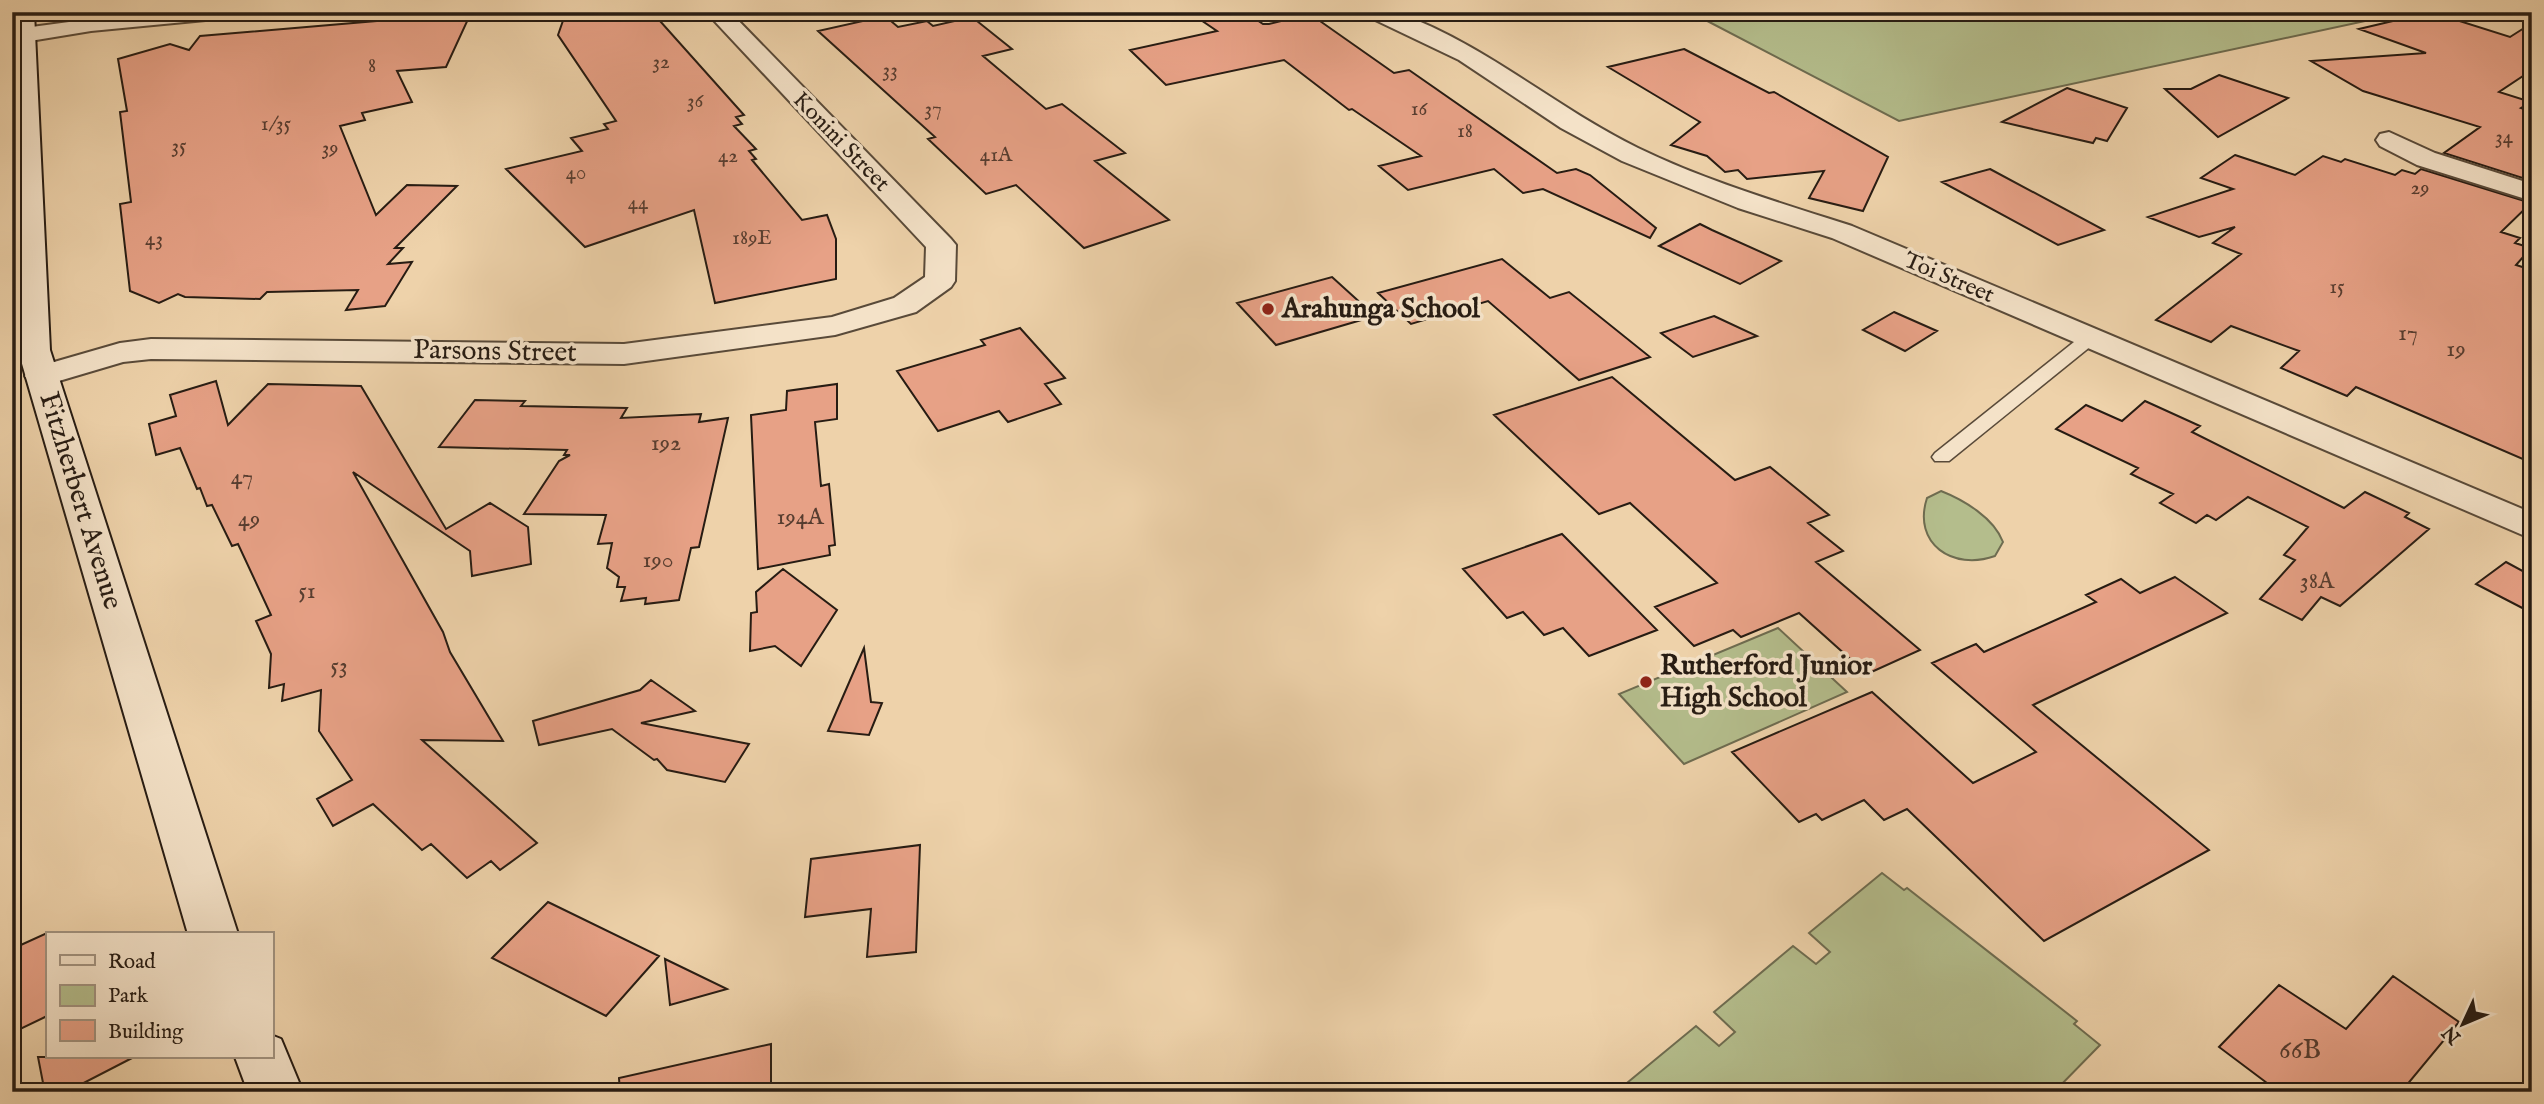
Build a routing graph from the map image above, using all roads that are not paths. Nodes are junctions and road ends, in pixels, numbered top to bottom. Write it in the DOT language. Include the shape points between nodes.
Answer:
graph roads {
  1 [pos="216,12"];
  2 [pos="717,12"];
  3 [pos="1377,12"];
  4 [pos="2526,12"];
  5 [pos="2532,14"];
  6 [pos="24,24"];
  7 [pos="2389,140"];
  8 [pos="2532,193"];
  9 [pos="940,281"];
  10 [pos="23,322"];
  11 [pos="2090,338"];
  12 [pos="42,376"];
  13 [pos="1942,457"];
  14 [pos="2532,527"];
  15 [pos="212,932"];
  16 [pos="262,1058"];
  17 [pos="276,1092"];
  1 -- 6 [label="street"];
  2 -- 9 [label="street, Konini Street" via="941,245"];
  3 -- 11 [label="street, Toi Street" via="1467,55 1570,123 1631,155 1748,202 1842,232"];
  4 -- 5 [label="street"];
  6 -- 10 [label="street, Fitzherbert Avenue"];
  7 -- 8 [label="street" via="2426,159"];
  9 -- 12 [label="street, Parsons Street" via="905,305 835,326 624,354 151,349 120,353"];
  10 -- 12 [label="street, Fitzherbert Avenue"];
  11 -- 13 [label="lane"];
  11 -- 14 [label="street, Toi Street"];
  12 -- 15 [label="street, Fitzherbert Avenue"];
  16 -- 17 [label="street"];
}
